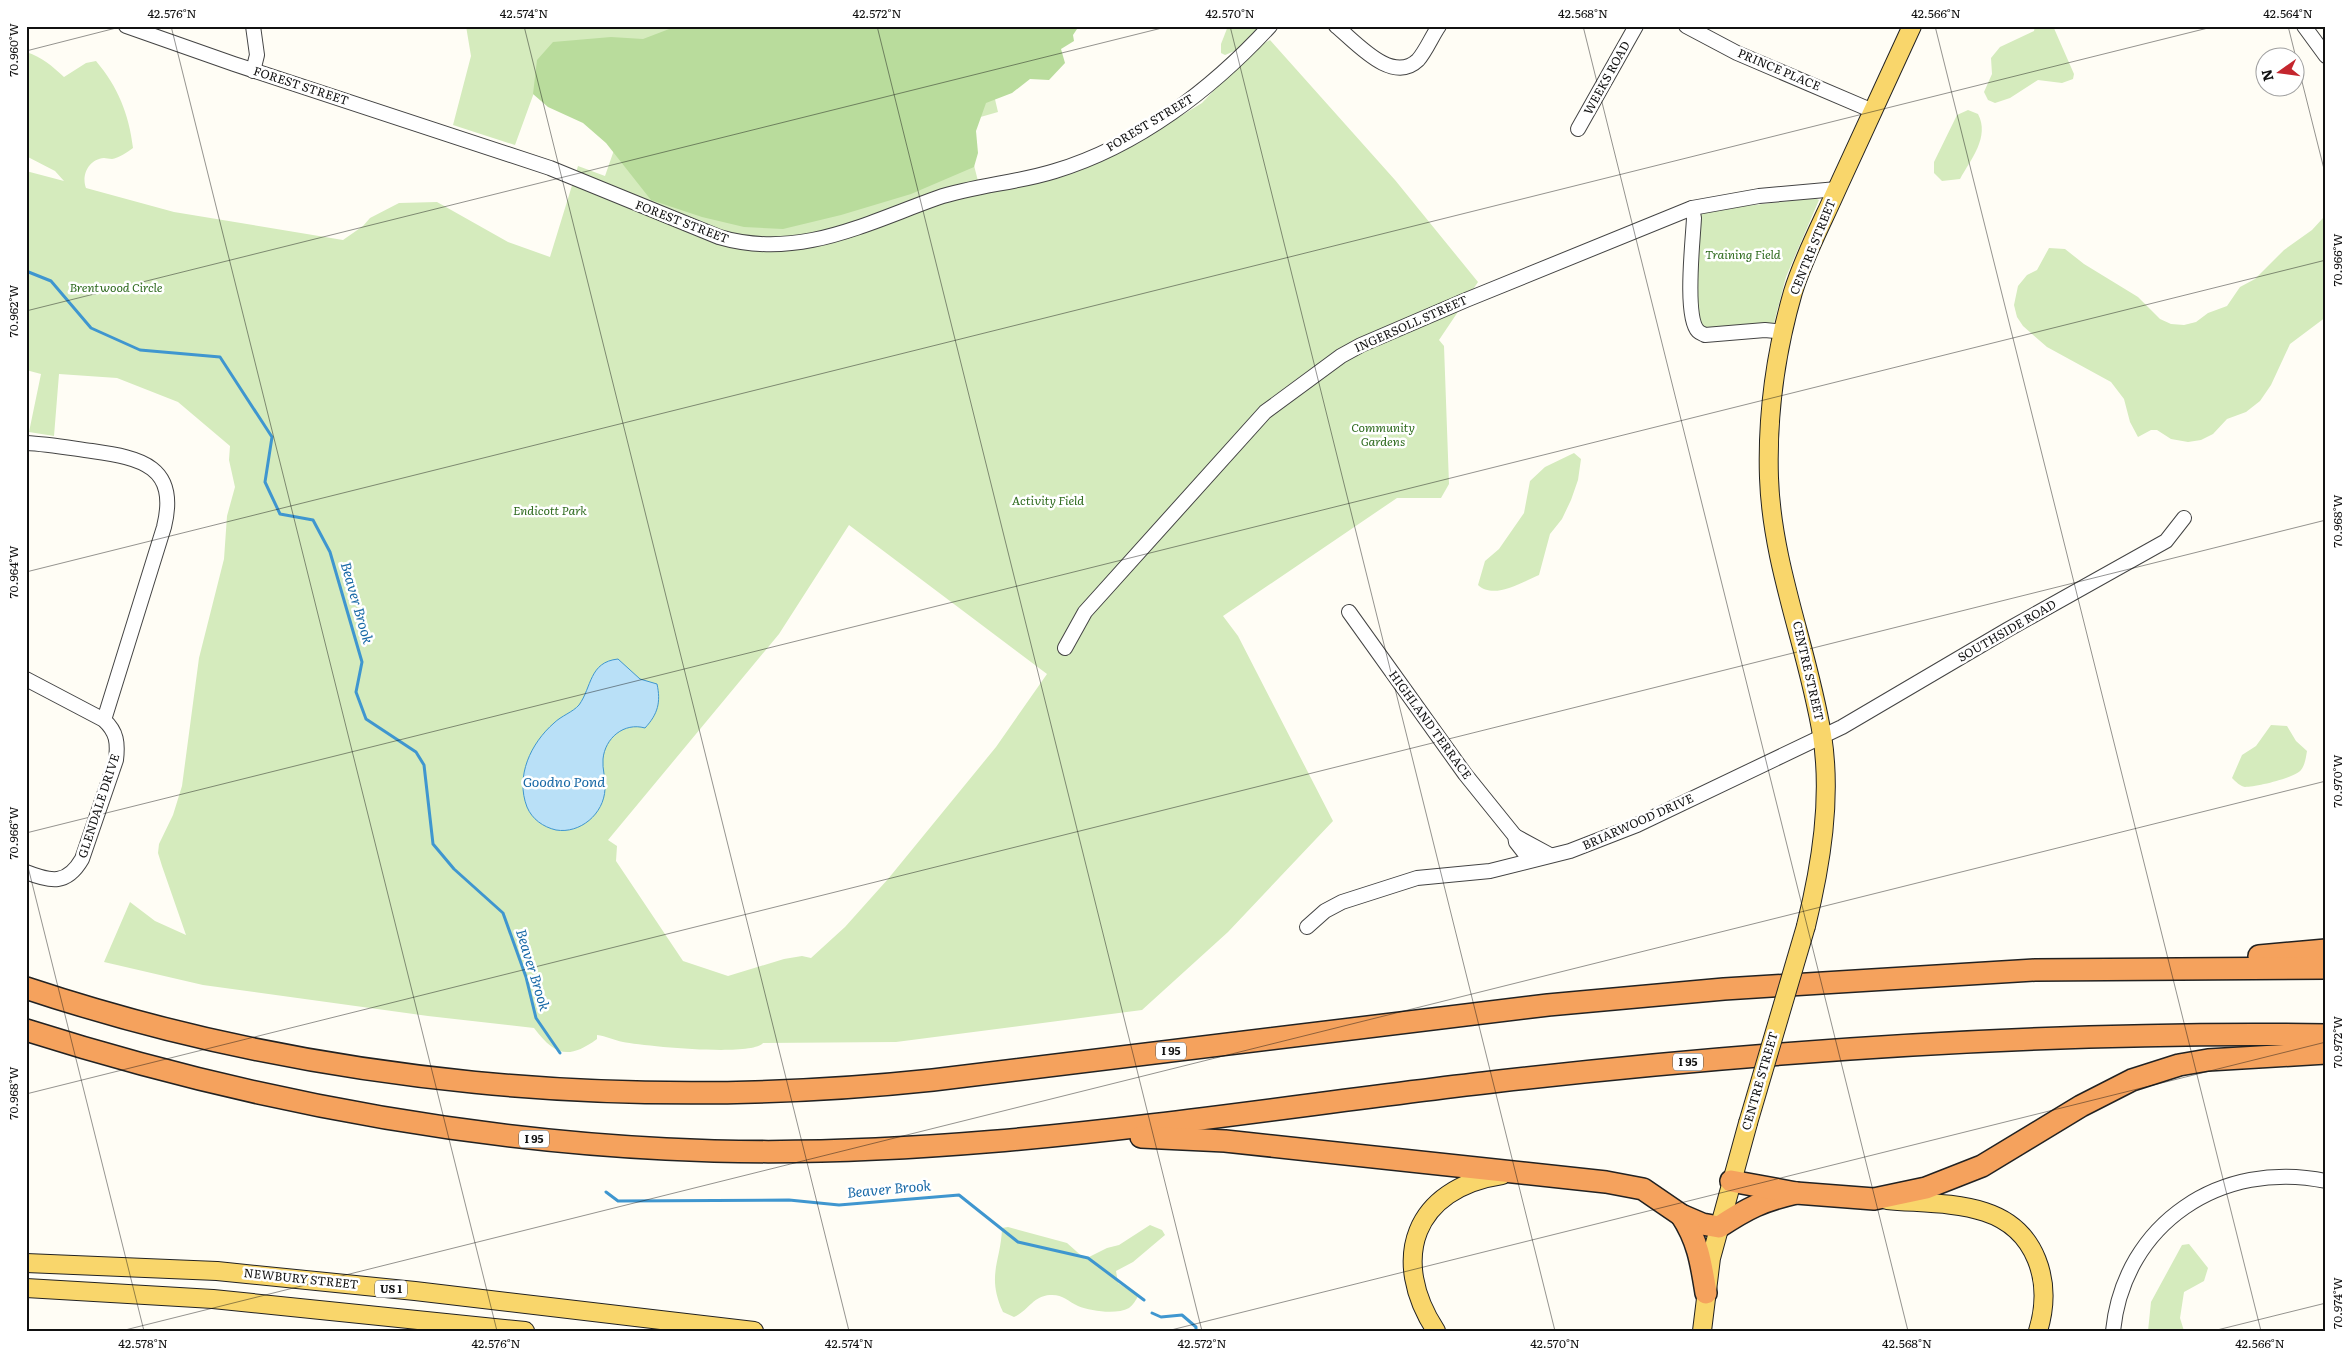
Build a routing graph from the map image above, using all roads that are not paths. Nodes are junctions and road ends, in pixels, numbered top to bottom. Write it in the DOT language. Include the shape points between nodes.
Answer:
graph roads {
  1 [pos="126,26"];
  2 [pos="254,26"];
  3 [pos="1270,26"];
  4 [pos="1336,26"];
  5 [pos="1439,26"];
  6 [pos="1636,26"];
  7 [pos="1686,26"];
  8 [pos="1912,26"];
  9 [pos="2304,26"];
  10 [pos="2326,56"];
  11 [pos="254,70"];
  12 [pos="1873,111"];
  13 [pos="1578,129"];
  14 [pos="1837,189"];
  15 [pos="1692,208"];
  16 [pos="1784,332"];
  17 [pos="26,443"];
  18 [pos="2184,518"];
  19 [pos="1349,612"];
  20 [pos="1065,648"];
  21 [pos="26,679"];
  22 [pos="104,720"];
  23 [pos="1822,737"];
  24 [pos="1515,836"];
  25 [pos="1550,855"];
  26 [pos="1530,860"];
  27 [pos="26,872"];
  28 [pos="1307,927"];
  29 [pos="2326,950"];
  30 [pos="2172,968"];
  31 [pos="2326,968"];
  32 [pos="26,988"];
  33 [pos="26,1030"];
  34 [pos="2326,1035"];
  35 [pos="2326,1053"];
  36 [pos="1053,1136"];
  37 [pos="1518,1173"];
  38 [pos="1731,1181"];
  39 [pos="2326,1181"];
  40 [pos="1796,1193"];
  41 [pos="1874,1199"];
  42 [pos="1681,1215"];
  43 [pos="1719,1227"];
  44 [pos="26,1262"];
  45 [pos="26,1288"];
  46 [pos="1706,1293"];
  47 [pos="525,1331"];
  48 [pos="754,1331"];
  49 [pos="1436,1331"];
  50 [pos="1702,1331"];
  51 [pos="2038,1331"];
  52 [pos="2113,1331"];
  1 -- 11 [label="street, FOREST STREET"];
  2 -- 11 [label="street" via="257,56"];
  3 -- 11 [label="street, FOREST STREET" via="1188,102 1125,141 1090,157 1050,172 977,187 815,240 783,246 756,245 719,237 550,168"];
  4 -- 5 [label="street" via="1383,64 1394,69 1418,60"];
  6 -- 13 [label="street, WEEKS ROAD"];
  7 -- 12 [label="street, PRINCE PLACE" via="1737,53"];
  8 -- 12 [label="main road, CENTRE STREET"];
  9 -- 10 [label="street"];
  12 -- 14 [label="main road, CENTRE STREET"];
  14 -- 15 [label="street, INGERSOLL STREET" via="1759,196"];
  14 -- 16 [label="main road, CENTRE STREET" via="1800,274"];
  15 -- 16 [label="street" via="1690,301 1698,331 1705,335 1765,330"];
  15 -- 20 [label="street, INGERSOLL STREET" via="1466,300 1341,356 1264,412 1086,612"];
  16 -- 23 [label="main road, CENTRE STREET" via="1770,425 1769,478 1778,550 1816,700"];
  17 -- 22 [label="street" via="126,456 151,466 165,485 168,512"];
  18 -- 23 [label="street, SOUTHSIDE ROAD" via="2166,540 2007,630 1886,704"];
  19 -- 24 [label="street, HIGHLAND TERRACE"];
  21 -- 22 [label="street, GLENDALE DRIVE"];
  22 -- 27 [label="street, GLENDALE DRIVE" via="117,737 116,760 82,859 68,876 57,880"];
  23 -- 25 [label="street, BRIARWOOD DRIVE" via="1600,842"];
  23 -- 38 [label="main road, CENTRE STREET, bridge" via="1825,763 1820,865 1806,926"];
  24 -- 25 [label="street, HIGHLAND TERRACE"];
  24 -- 26 [label="street, HIGHLAND TERRACE"];
  25 -- 26 [label="street, BRIARWOOD DRIVE"];
  26 -- 28 [label="street, BRIARWOOD DRIVE" via="1490,871 1417,878 1342,902 1325,911"];
  29 -- 30 [label="highway"];
  30 -- 31 [label="highway, I 95"];
  30 -- 32 [label="highway, I 95" via="2015,971 1715,990 1548,1006 933,1080 784,1093 562,1090 366,1069 188,1033"];
  33 -- 36 [label="highway, I 95" via="243,1090 374,1117 533,1138 667,1150 823,1151 938,1147"];
  34 -- 36 [label="highway, I 95" via="2078,1038 1741,1058 1502,1081"];
  35 -- 41 [label="highway" via="2208,1060 2157,1072 2106,1092 2004,1153 1953,1179"];
  36 -- 37 [label="highway" via="1188,1138"];
  37 -- 42 [label="highway" via="1628,1185 1656,1196"];
  37 -- 49 [label="main road" via="1466,1183 1440,1200 1419,1229 1412,1262 1418,1298"];
  38 -- 40 [label="highway"];
  38 -- 43 [label="main road, CENTRE STREET"];
  39 -- 52 [label="street" via="2304,1176 2251,1180 2232,1184 2184,1207 2164,1222 2139,1252 2123,1284"];
  40 -- 41 [label="highway"];
  40 -- 43 [label="highway" via="1768,1199"];
  41 -- 51 [label="main road" via="1985,1212 2025,1237 2040,1266 2043,1280 2044,1306"];
  42 -- 43 [label="highway"];
  42 -- 46 [label="highway" via="1698,1248"];
  43 -- 46 [label="main road, CENTRE STREET"];
  44 -- 48 [label="main road, NEWBURY STREET / US 1" via="217,1271"];
  45 -- 47 [label="main road, US 1" via="223,1300"];
  46 -- 50 [label="main road, CENTRE STREET"];
}
